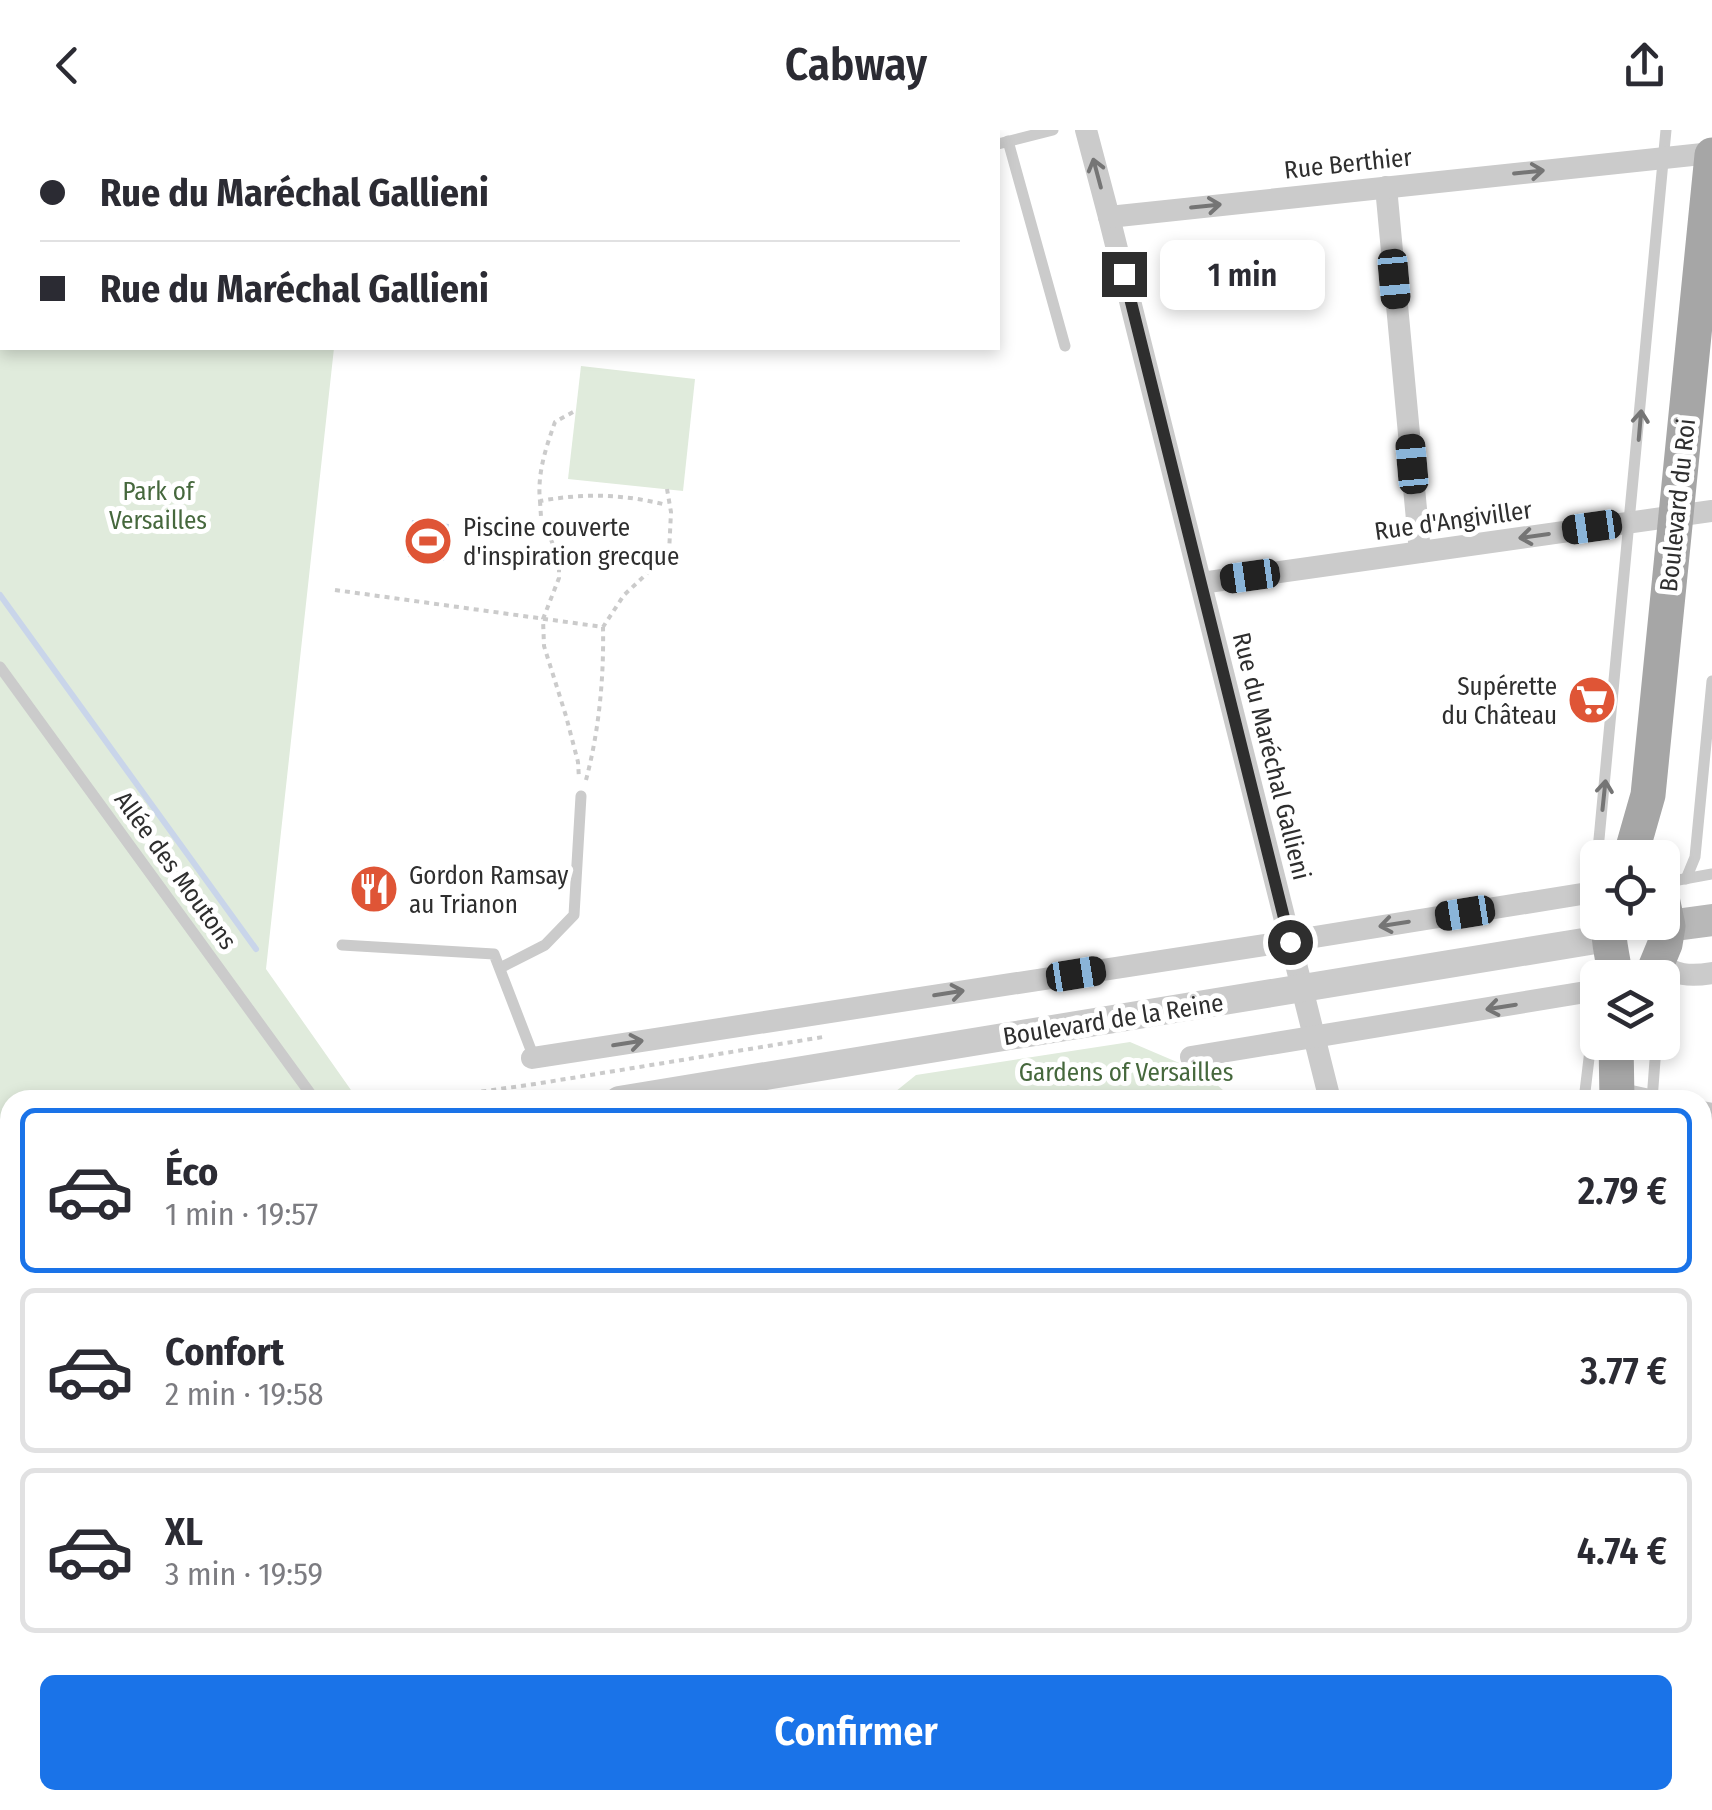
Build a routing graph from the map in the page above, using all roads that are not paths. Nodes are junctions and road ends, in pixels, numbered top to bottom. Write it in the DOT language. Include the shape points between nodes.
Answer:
graph roads {
  1 [pos="1053,130"];
  2 [pos="1086,130"];
  3 [pos="1666,130"];
  4 [pos="1003,142"];
  5 [pos="1712,154"];
  6 [pos="1664,158"];
  7 [pos="1386,187"];
  8 [pos="1110,217"];
  9 [pos="1066,346"];
  10 [pos="1712,511"];
  11 [pos="1676,515"];
  12 [pos="1631,522"];
  13 [pos="1420,552"];
  14 [pos="1202,583"];
  15 [pos="0,667"];
  16 [pos="1712,681"];
  17 [pos="1648,795"];
  18 [pos="581,796"];
  19 [pos="1611,840"];
  20 [pos="1635,840"];
  21 [pos="1660,840"];
  22 [pos="1712,874"];
  23 [pos="1680,883"];
  24 [pos="1680,895"];
  25 [pos="1680,907"];
  26 [pos="1712,920"];
  27 [pos="1580,939"];
  28 [pos="1599,940"];
  29 [pos="1602,940"];
  30 [pos="1606,940"];
  31 [pos="1290,942"];
  32 [pos="342,945"];
  33 [pos="1624,960"];
  34 [pos="500,968"];
  35 [pos="1712,973"];
  36 [pos="1680,975"];
  37 [pos="1301,989"];
  38 [pos="1314,1038"];
  39 [pos="531,1054"];
  40 [pos="1191,1058"];
  41 [pos="1597,1060"];
  42 [pos="1619,1060"];
  43 [pos="1629,1060"];
  44 [pos="1648,1060"];
  45 [pos="308,1090"];
  46 [pos="680,1090"];
  47 [pos="1327,1090"];
  48 [pos="1618,1090"];
  49 [pos="1623,1090"];
  50 [pos="1625,1090"];
  51 [pos="1630,1090"];
  1 -- 4 [label="lane"];
  8 -- 2 [label="street, Rue du Maréchal Gallieni, one-way"];
  3 -- 6 [label="lane"];
  4 -- 9 [label="lane"];
  5 -- 6 [label="street, Rue Berthier"];
  5 -- 11 [label="main road, Boulevard du Roi"];
  7 -- 6 [label="street, Rue Berthier, one-way"];
  12 -- 6 [label="lane, one-way"];
  8 -- 7 [label="street, Rue Berthier, one-way"];
  7 -- 13 [label="street"];
  8 -- 14 [label="street, Rue du Maréchal Gallieni"];
  10 -- 11 [label="street, Rue d'Angiviller"];
  11 -- 12 [label="street, Rue d'Angiviller"];
  11 -- 17 [label="main road, Boulevard du Roi"];
  12 -- 13 [label="street, Rue d'Angiviller, one-way"];
  19 -- 12 [label="lane, one-way"];
  13 -- 14 [label="street, Rue d'Angiviller"];
  14 -- 31 [label="street, Rue du Maréchal Gallieni"];
  15 -- 45 [label="lane, Allée des Moutons"];
  16 -- 23 [label="lane" via="1695,858"];
  17 -- 20 [label="main road, Boulevard du Roi"];
  17 -- 21 [label="main road, Boulevard du Roi"];
  18 -- 34 [label="lane" via="574,915 544,945"];
  22 -- 24 [label="lane"];
  25 -- 26 [label="main road"];
  27 -- 31 [label="street, one-way"];
  28 -- 37 [label="street, Boulevard de la Reine"];
  29 -- 38 [label="street, one-way"];
  30 -- 33 [label="main road, Boulevard de la Reine"];
  31 -- 37 [label="street, Rue du Maréchal Gallieni"];
  39 -- 31 [label="street, one-way"];
  32 -- 34 [label="lane" via="494,954"];
  34 -- 39 [label="lane"];
  35 -- 36 [label="street, Boulevard de la Reine"];
  37 -- 38 [label="street, Rue du Maréchal Gallieni"];
  37 -- 46 [label="street, Boulevard de la Reine"];
  38 -- 40 [label="street"];
  38 -- 47 [label="street, Rue du Maréchal Gallieni"];
  41 -- 48 [label="lane"];
  42 -- 49 [label="main road"];
  43 -- 50 [label="main road"];
  44 -- 51 [label="lane"];
}
